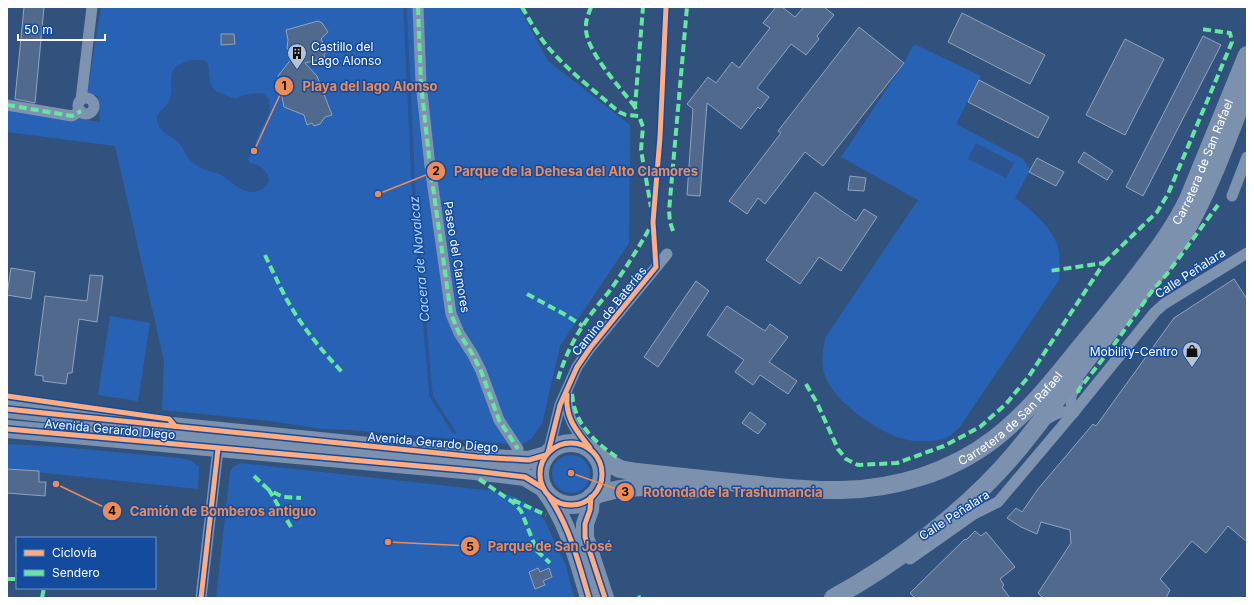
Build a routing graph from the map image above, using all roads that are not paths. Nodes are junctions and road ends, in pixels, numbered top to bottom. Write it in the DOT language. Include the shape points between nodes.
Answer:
graph roads {
  1 [pos="92,7"];
  2 [pos="418,7"];
  3 [pos="1247,55"];
  4 [pos="1247,89"];
  5 [pos="7,105"];
  6 [pos="1247,157"];
  7 [pos="1232,196"];
  8 [pos="667,254"];
  9 [pos="1247,254"];
  10 [pos="1117,322"];
  11 [pos="1082,366"];
  12 [pos="567,390"];
  13 [pos="7,408"];
  14 [pos="1074,412"];
  15 [pos="1036,426"];
  16 [pos="7,429"];
  17 [pos="218,449"];
  18 [pos="518,449"];
  19 [pos="547,454"];
  20 [pos="594,454"];
  21 [pos="545,490"];
  22 [pos="591,497"];
  23 [pos="201,598"];
  24 [pos="590,598"];
  25 [pos="605,598"];
  26 [pos="833,598"];
  27 [pos="844,598"];
  1 -- 5 [label="street" via="81,100 90,99 93,102 93,110 89,113 81,111 72,116"];
  2 -- 18 [label="street, Paseo del Clamores" via="421,83 430,166 452,314 459,333 474,355 498,416"];
  3 -- 20 [label="main road, Carretera de San Rafael" via="1189,198 1162,243 1050,384 1013,423 975,452 911,480 875,488 841,490 792,488 637,472 620,469"];
  4 -- 10 [label="main road, Carretera de San Rafael" via="1208,186 1189,225 1167,258"];
  6 -- 7 [label="street"];
  8 -- 12 [label="street, Camino de Baterías" via="583,357"];
  9 -- 14 [label="street, Calle Peñalara" via="1155,312"];
  10 -- 11 [label="main road, Carretera de San Rafael"];
  10 -- 14 [label="street" via="1074,389 1070,404"];
  11 -- 15 [label="main road, Carretera de San Rafael"];
  11 -- 22 [label="main road, Carretera de San Rafael" via="1033,420 1000,449 963,473 911,493 867,501 827,502 640,486 619,488"];
  12 -- 19 [label="street, Camino de Baterías" via="560,405"];
  12 -- 20 [label="street, Camino de Baterías" via="566,407 569,418"];
  13 -- 19 [label="main road, Avenida Gerardo Diego" via="477,457 529,460"];
  14 -- 15 [label="street" via="1060,412"];
  14 -- 27 [label="street, Calle Peñalara" via="998,502 974,514 904,563"];
  15 -- 26 [label="main road, Carretera de San Rafael" via="1009,460 959,509 903,554"];
  16 -- 17 [label="main road, Avenida Gerardo Diego"];
  17 -- 21 [label="main road, Avenida Gerardo Diego" via="525,477"];
  17 -- 23 [label="street"];
  19 -- 20 [label="main road" via="560,444 571,443 583,445"];
  19 -- 21 [label="main road" via="540,471 540,480"];
  20 -- 22 [label="main road" via="600,464 602,478"];
  21 -- 22 [label="main road" via="557,502 568,505 579,504"];
  21 -- 24 [label="main road" via="570,539"];
  22 -- 25 [label="main road" via="585,537"];
}
